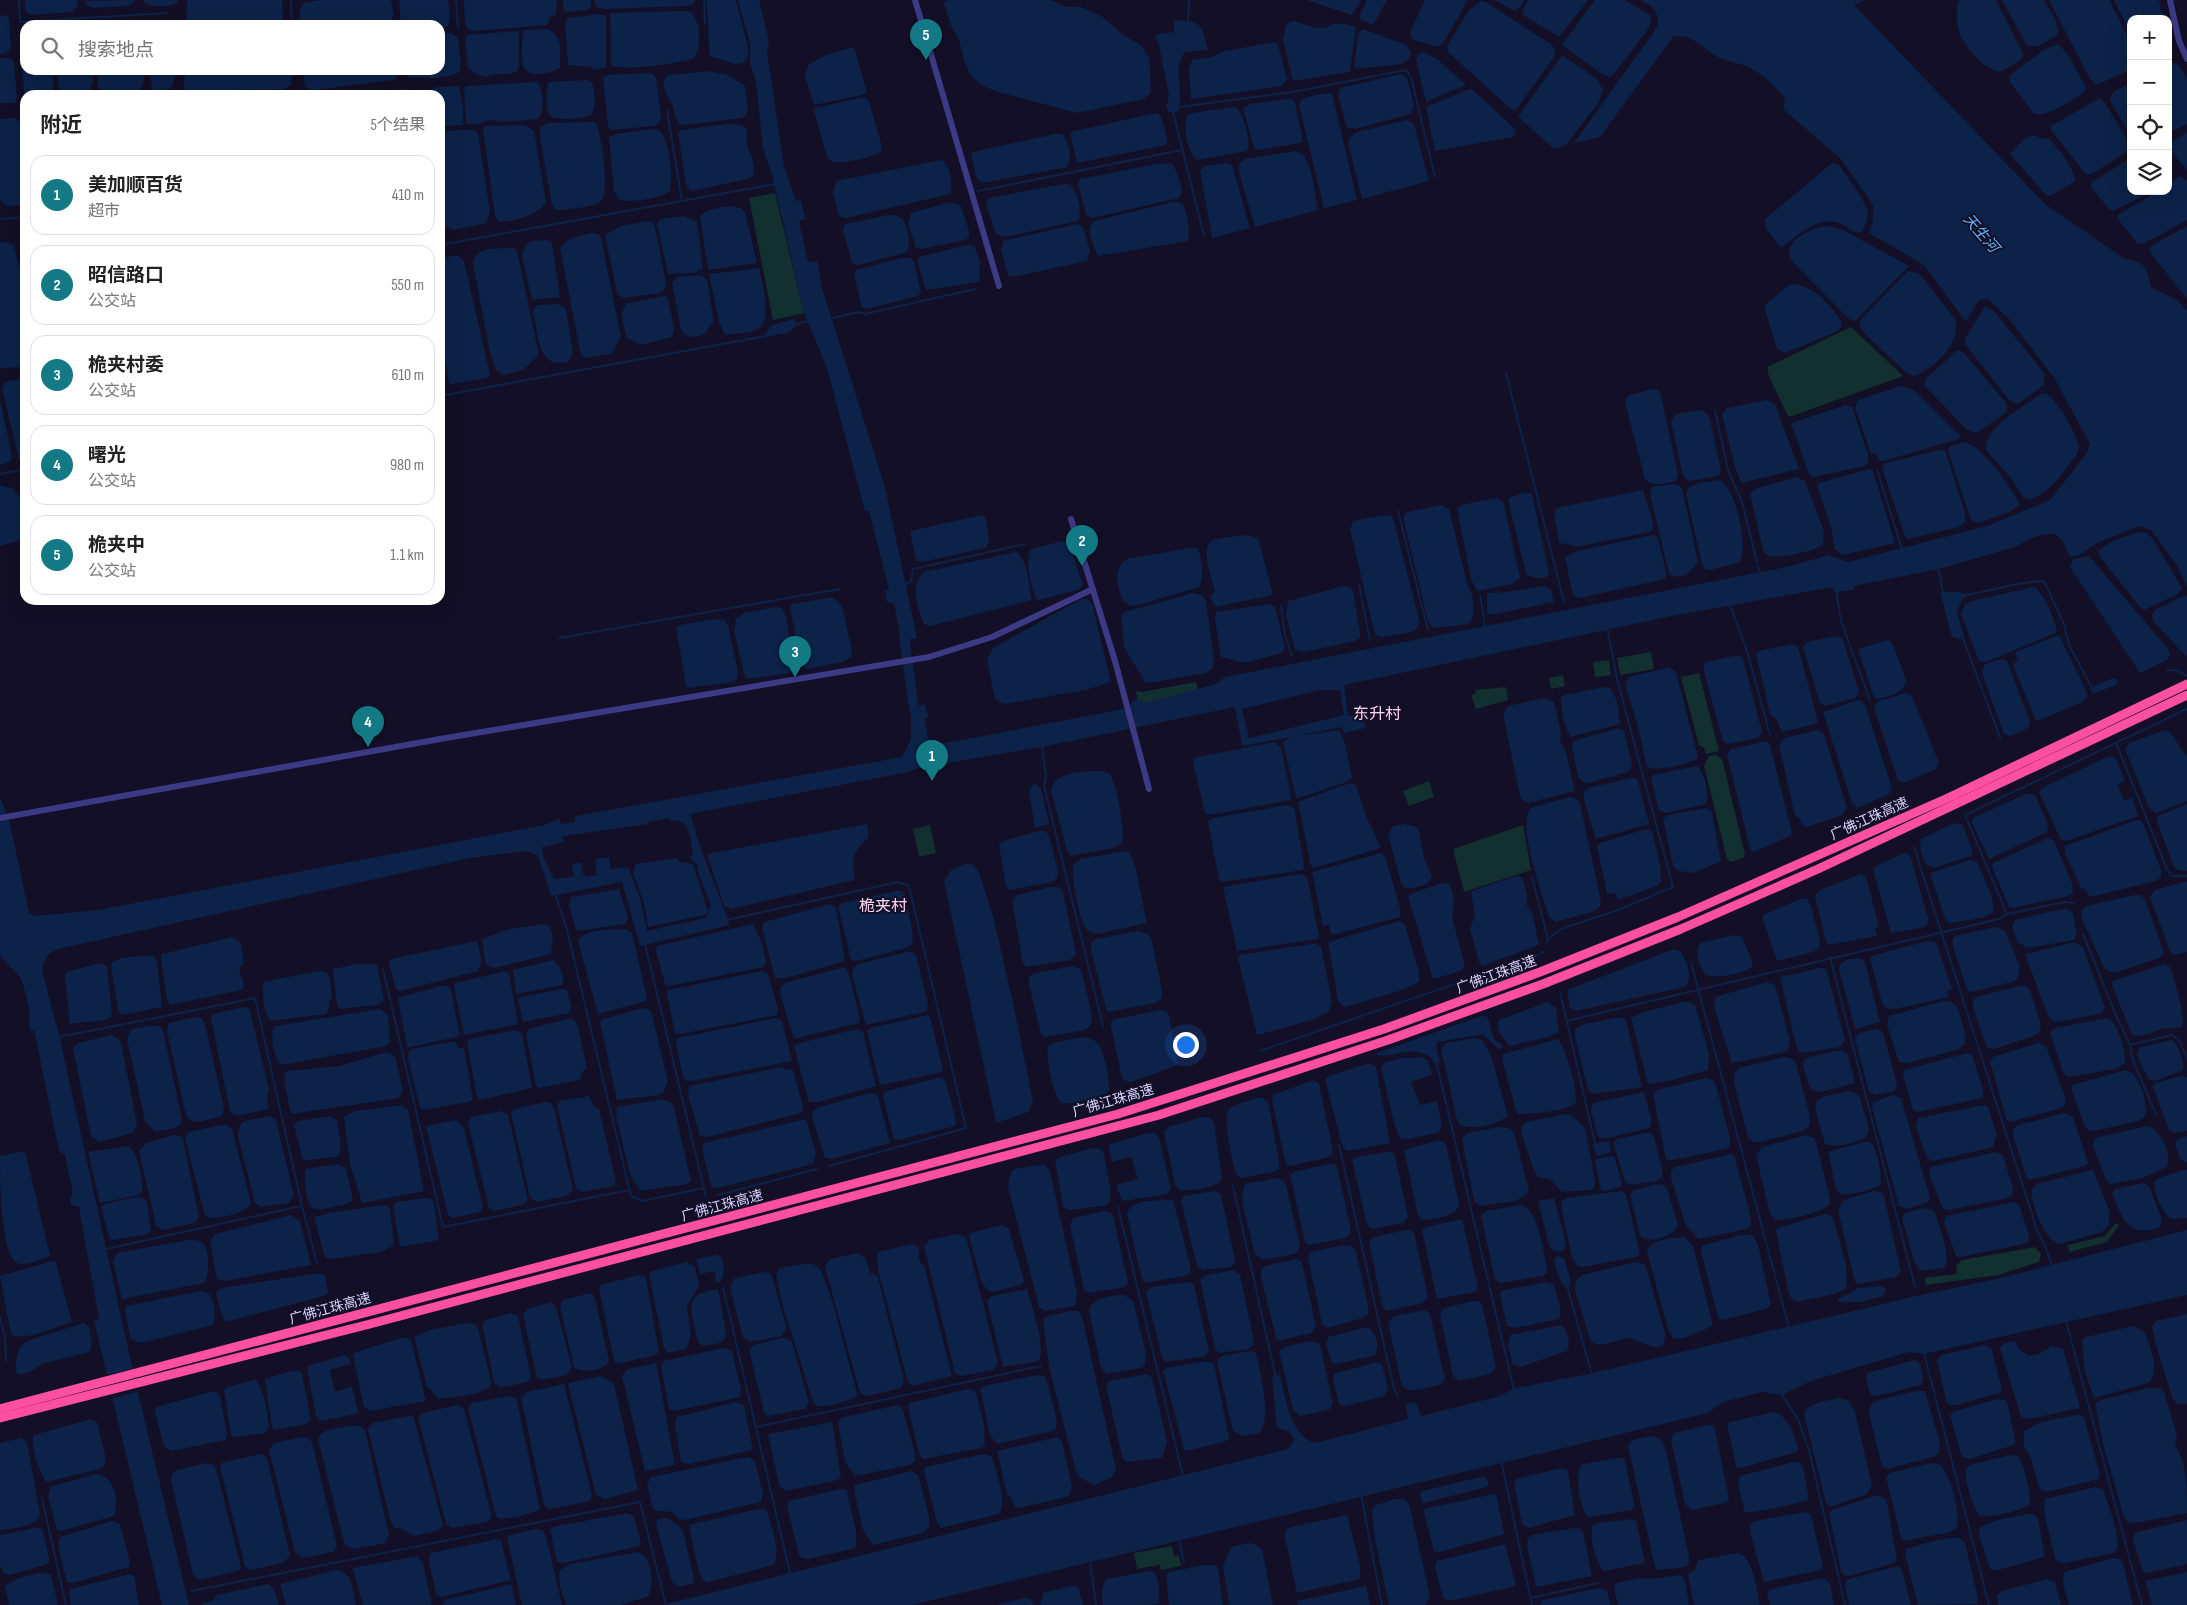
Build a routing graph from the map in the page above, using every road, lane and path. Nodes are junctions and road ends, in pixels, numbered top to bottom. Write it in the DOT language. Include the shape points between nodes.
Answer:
graph roads {
  1 [pos="915,0"];
  2 [pos="2170,0"];
  3 [pos="2187,59"];
  4 [pos="1000,286"];
  5 [pos="1071,519"];
  6 [pos="1093,589"];
  7 [pos="2187,684"];
  8 [pos="2180,695"];
  9 [pos="1149,789"];
  10 [pos="0,818"];
  11 [pos="164,1371"];
  12 [pos="86,1391"];
  13 [pos="0,1409"];
  14 [pos="0,1418"];
  1 -- 4 [label="street"];
  2 -- 3 [label="street" via="2179,41"];
  5 -- 6 [label="street"];
  6 -- 9 [label="street"];
  6 -- 10 [label="street" via="992,637 901,662 456,736"];
  7 -- 8 [label="highway, 广佛江珠高速"];
  8 -- 11 [label="highway, 广佛江珠高速" via="1687,914 1384,1030 1090,1122"];
  8 -- 11 [label="highway, 广佛江珠高速" via="1818,869 1681,929 1543,984 1388,1040 1159,1115 370,1324"];
  11 -- 12 [label="highway, 广佛江珠高速"];
  12 -- 13 [label="highway, 广佛江珠高速"];
  12 -- 14 [label="highway, 广佛江珠高速"];
}
